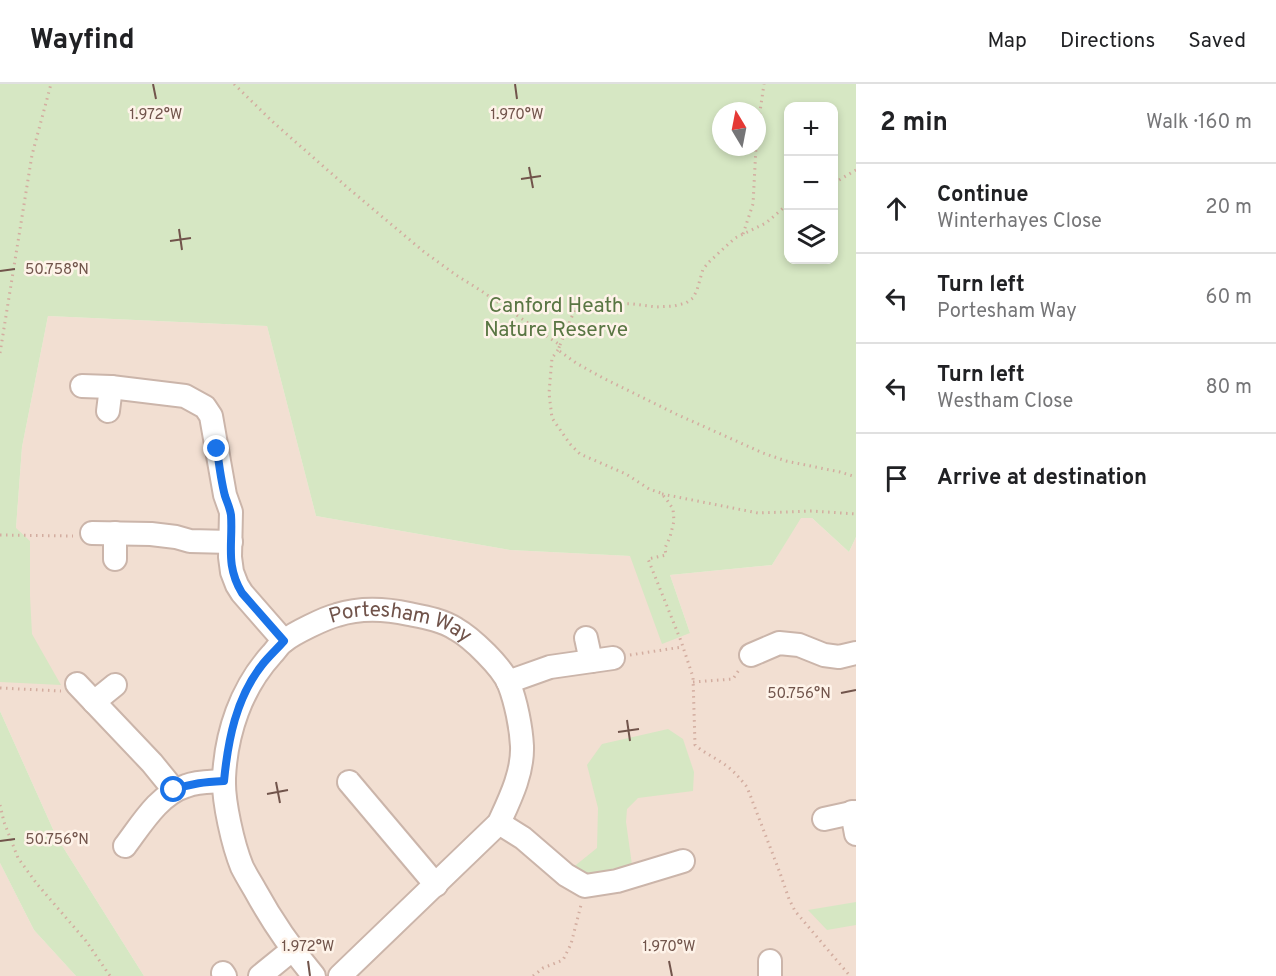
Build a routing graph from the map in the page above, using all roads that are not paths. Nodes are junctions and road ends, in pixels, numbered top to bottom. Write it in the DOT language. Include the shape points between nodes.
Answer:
graph roads {
  1 [pos="82,386"];
  2 [pos="111,387"];
  3 [pos="108,411"];
  4 [pos="92,532"];
  5 [pos="115,533"];
  6 [pos="231,542"];
  7 [pos="115,559"];
  8 [pos="586,638"];
  9 [pos="284,641"];
  10 [pos="856,653"];
  11 [pos="751,655"];
  12 [pos="508,682"];
  13 [pos="77,684"];
  14 [pos="115,685"];
  15 [pos="94,702"];
  16 [pos="224,781"];
  17 [pos="349,782"];
  18 [pos="174,790"];
  19 [pos="854,812"];
  20 [pos="824,819"];
  21 [pos="499,823"];
  22 [pos="856,834"];
  23 [pos="125,846"];
  24 [pos="684,861"];
  25 [pos="436,885"];
  26 [pos="292,950"];
  27 [pos="260,976"];
  28 [pos="314,976"];
  29 [pos="340,976"];
  1 -- 2 [label="street"];
  2 -- 3 [label="street"];
  2 -- 6 [label="street" via="185,396 205,407 211,416 231,512"];
  4 -- 5 [label="street"];
  5 -- 6 [label="street"];
  5 -- 7 [label="street"];
  6 -- 9 [label="street" via="232,572 237,585"];
  8 -- 12 [label="street" via="602,659 550,667"];
  9 -- 12 [label="street, Portesham Way" via="336,615 399,612 455,628 489,657"];
  9 -- 16 [label="street, Portesham Way" via="261,665 246,690 233,722"];
  10 -- 11 [label="street" via="824,656 798,645 779,643"];
  12 -- 21 [label="street, Portesham Way" via="522,748 513,792"];
  13 -- 15 [label="street"];
  14 -- 15 [label="street"];
  15 -- 18 [label="street"];
  16 -- 18 [label="street"];
  16 -- 26 [label="street, Portesham Way" via="242,867"];
  17 -- 25 [label="street"];
  18 -- 23 [label="street"];
  19 -- 20 [label="street"];
  19 -- 22 [label="street"];
  21 -- 24 [label="street" via="585,886"];
  21 -- 25 [label="street, Portesham Way"];
  25 -- 29 [label="street, Portesham Way"];
  26 -- 27 [label="street"];
  26 -- 28 [label="street, Portesham Way"];
}
